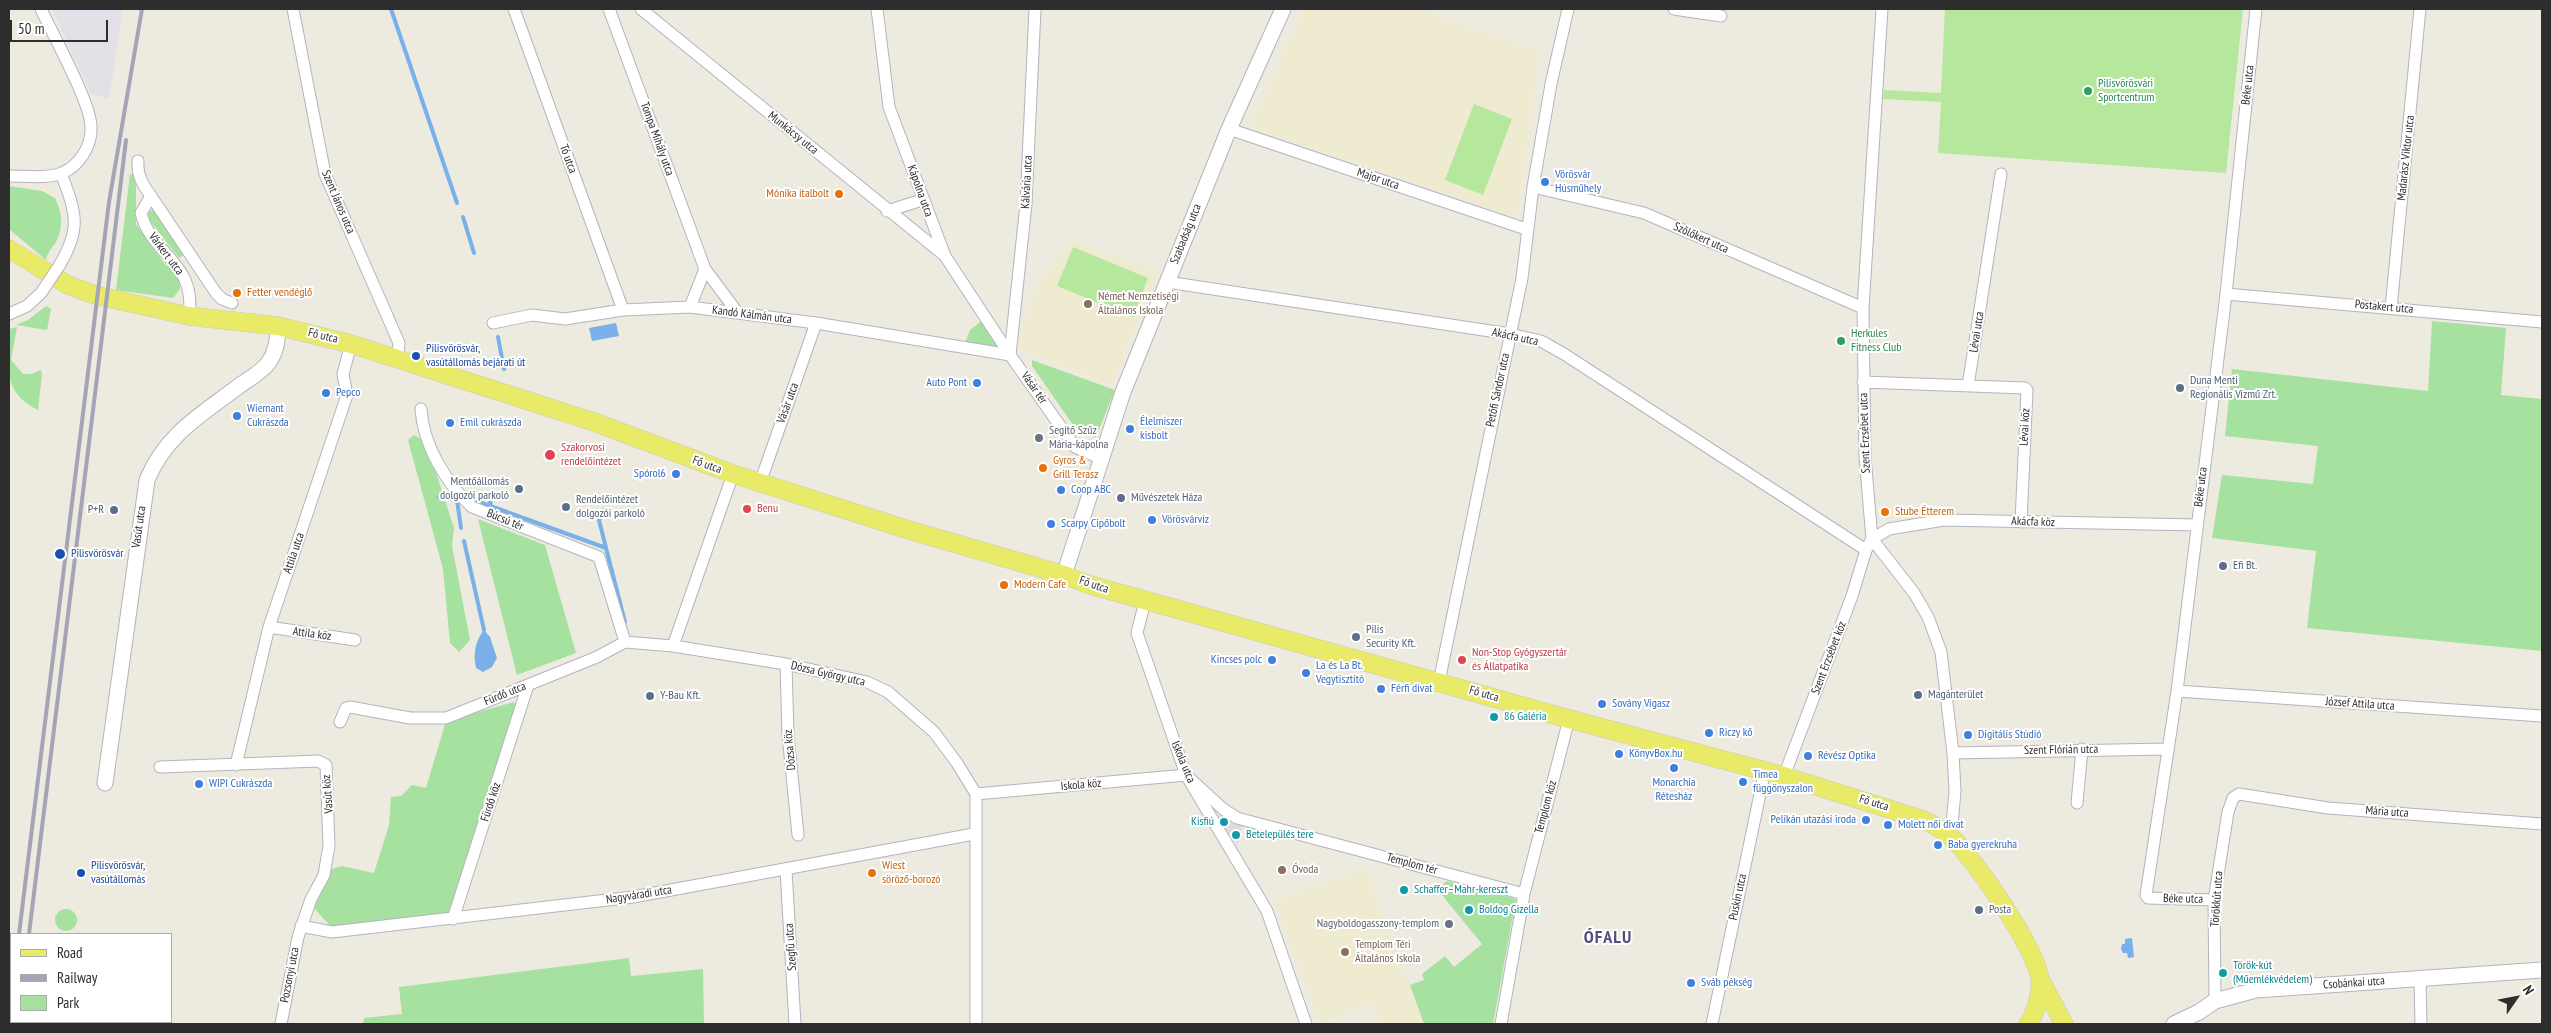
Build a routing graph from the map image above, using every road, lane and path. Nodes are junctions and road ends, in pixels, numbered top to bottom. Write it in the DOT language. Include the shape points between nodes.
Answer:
graph roads {
  1 [pos="40,9"];
  2 [pos="293,9"];
  3 [pos="514,9"];
  4 [pos="609,9"];
  5 [pos="641,9"];
  6 [pos="877,9"];
  7 [pos="1035,9"];
  8 [pos="1283,9"];
  9 [pos="1568,9"];
  10 [pos="1674,9"];
  11 [pos="1882,9"];
  12 [pos="2256,9"];
  13 [pos="2420,9"];
  14 [pos="1721,16"];
  15 [pos="1229,129"];
  16 [pos="138,161"];
  17 [pos="61,173"];
  18 [pos="2001,174"];
  19 [pos="9,176"];
  20 [pos="1532,187"];
  21 [pos="151,196"];
  22 [pos="922,200"];
  23 [pos="887,211"];
  24 [pos="1526,229"];
  25 [pos="9,249"];
  26 [pos="945,256"];
  27 [pos="705,268"];
  28 [pos="1167,282"];
  29 [pos="2226,294"];
  30 [pos="232,303"];
  31 [pos="690,307"];
  32 [pos="1863,308"];
  33 [pos="2391,308"];
  34 [pos="623,310"];
  35 [pos="737,312"];
  36 [pos="9,314"];
  37 [pos="189,316"];
  38 [pos="2542,322"];
  39 [pos="493,323"];
  40 [pos="816,323"];
  41 [pos="278,326"];
  42 [pos="1510,334"];
  43 [pos="350,344"];
  44 [pos="1010,355"];
  45 [pos="398,358"];
  46 [pos="1863,382"];
  47 [pos="1968,386"];
  48 [pos="421,409"];
  49 [pos="1101,461"];
  50 [pos="733,474"];
  51 [pos="760,482"];
  52 [pos="2020,522"];
  53 [pos="2197,525"];
  54 [pos="1872,539"];
  55 [pos="1866,550"];
  56 [pos="1064,575"];
  57 [pos="1145,601"];
  58 [pos="269,627"];
  59 [pos="354,640"];
  60 [pos="625,642"];
  61 [pos="673,646"];
  62 [pos="786,664"];
  63 [pos="1439,682"];
  64 [pos="528,685"];
  65 [pos="2177,691"];
  66 [pos="2542,716"];
  67 [pos="1569,719"];
  68 [pos="340,722"];
  69 [pos="2082,749"];
  70 [pos="2168,749"];
  71 [pos="1953,753"];
  72 [pos="236,765"];
  73 [pos="160,767"];
  74 [pos="1765,770"];
  75 [pos="1186,775"];
  76 [pos="1784,776"];
  77 [pos="105,783"];
  78 [pos="976,794"];
  79 [pos="2233,798"];
  80 [pos="2077,803"];
  81 [pos="2542,824"];
  82 [pos="974,834"];
  83 [pos="798,835"];
  84 [pos="1951,837"];
  85 [pos="786,870"];
  86 [pos="1524,894"];
  87 [pos="2214,900"];
  88 [pos="453,919"];
  89 [pos="301,926"];
  90 [pos="2542,970"];
  91 [pos="2040,979"];
  92 [pos="2420,979"];
  93 [pos="2214,1001"];
  94 [pos="2198,1018"];
  95 [pos="2033,1022"];
  96 [pos="281,1024"];
  97 [pos="796,1024"];
  98 [pos="976,1024"];
  99 [pos="1306,1024"];
  100 [pos="1501,1024"];
  101 [pos="1712,1024"];
  102 [pos="2064,1024"];
  103 [pos="2174,1024"];
  104 [pos="2420,1024"];
  1 -- 17 [label="street" via="85,102 92,127 85,152"];
  2 -- 45 [label="street, Szent János utca" via="325,174 399,343"];
  3 -- 34 [label="street, Tó utca"];
  4 -- 27 [label="street, Tompa Mihály utca"];
  5 -- 23 [label="street, Munkácsy utca"];
  6 -- 22 [label="street, Kápolna utca" via="890,107"];
  7 -- 44 [label="street, Kálvária utca" via="1026,204"];
  8 -- 15 [label="street, Szabadság utca"];
  9 -- 20 [label="street, Petőfi Sándor utca"];
  10 -- 14 [label="street"];
  11 -- 32 [label="street, Szent Erzsébet utca"];
  12 -- 29 [label="street, Béke utca"];
  13 -- 33 [label="street, Madarász Viktor utca"];
  15 -- 24 [label="street, Major utca"];
  15 -- 28 [label="street, Szabadság utca"];
  16 -- 21 [label="street, Várkert utca" via="141,182"];
  17 -- 19 [label="street"];
  17 -- 36 [label="street, bridge" via="75,214 73,240 41,292 27,306"];
  18 -- 47 [label="street, Lévai utca"];
  20 -- 24 [label="street, Petőfi Sándor utca"];
  20 -- 32 [label="street, Szőlőkert utca" via="1644,213"];
  21 -- 30 [label="street, Várkert utca" via="216,293"];
  21 -- 37 [label="street, Várkert utca" via="141,212 144,224 183,275 190,290"];
  22 -- 23 [label="street"];
  22 -- 26 [label="street, Kápolna utca"];
  23 -- 26 [label="street, Munkácsy utca"];
  24 -- 42 [label="street, Petőfi Sándor utca" via="1522,278"];
  25 -- 37 [label="main road, Fő utca" via="79,290 125,304"];
  26 -- 44 [label="street, Kápolna utca"];
  27 -- 31 [label="street"];
  27 -- 35 [label="street, Tompa Mihály utca"];
  28 -- 42 [label="street, Akácfa utca"];
  28 -- 49 [label="street, Szabadság utca" via="1123,392"];
  29 -- 33 [label="street, Postakert utca"];
  29 -- 53 [label="street, Béke utca"];
  31 -- 34 [label="street, Kandó Kálmán utca"];
  31 -- 35 [label="street, Kandó Kálmán utca"];
  32 -- 46 [label="street, Szent Erzsébet utca"];
  33 -- 38 [label="street, Postakert utca"];
  34 -- 39 [label="street, Kandó Kálmán utca" via="565,319 532,315"];
  35 -- 40 [label="street, Kandó Kálmán utca"];
  37 -- 41 [label="main road, Fő utca"];
  40 -- 44 [label="street, Kandó Kálmán utca"];
  40 -- 51 [label="street, Vásár utca"];
  41 -- 43 [label="main road, Fő utca"];
  41 -- 77 [label="street, Vasút utca" via="274,352 265,367 175,435 147,480"];
  42 -- 55 [label="street, Akácfa utca" via="1541,342 1564,354"];
  42 -- 63 [label="street, Petőfi Sándor utca"];
  43 -- 45 [label="main road, Fő utca"];
  43 -- 58 [label="street, Attila utca" via="343,374 347,395"];
  44 -- 49 [label="street, Vásár tér" via="1075,447"];
  45 -- 50 [label="main road, Fő utca" via="594,422"];
  46 -- 47 [label="street"];
  46 -- 54 [label="street, Szent Erzsébet utca"];
  47 -- 52 [label="street, Lévai köz" via="2027,390"];
  48 -- 60 [label="street, Búcsú tér" via="422,428 457,493 472,507 599,557"];
  49 -- 56 [label="street"];
  50 -- 51 [label="main road, Fő utca"];
  50 -- 61 [label="street"];
  51 -- 56 [label="main road, Fő utca"];
  52 -- 53 [label="street, Akácfa köz"];
  52 -- 54 [label="street, Akácfa köz" via="1944,520 1888,530"];
  53 -- 65 [label="street, Béke utca"];
  54 -- 55 [label="street, Szent Erzsébet köz"];
  54 -- 71 [label="street" via="1914,593 1936,637 1945,674"];
  55 -- 76 [label="street, Szent Erzsébet köz" via="1852,596"];
  56 -- 57 [label="main road, Fő utca"];
  57 -- 63 [label="main road, Fő utca"];
  57 -- 75 [label="street, Iskola utca" via="1137,633"];
  58 -- 59 [label="street, Attila köz"];
  58 -- 72 [label="street, Attila utca"];
  60 -- 61 [label="street"];
  60 -- 64 [label="street, Fürdő utca"];
  61 -- 62 [label="street, Dózsa György utca"];
  62 -- 78 [label="street, Dózsa György utca" via="867,682 888,692 934,732"];
  62 -- 83 [label="street, Dózsa köz" via="788,735"];
  63 -- 67 [label="main road, Fő utca"];
  64 -- 68 [label="street, Fürdő utca" via="446,718 410,718 350,707 346,708"];
  64 -- 88 [label="street, Fürdő köz"];
  65 -- 66 [label="street, József Attila utca"];
  65 -- 70 [label="street, Béke utca"];
  67 -- 74 [label="main road, Fő utca"];
  67 -- 86 [label="street, Templom köz"];
  69 -- 70 [label="street, Szent Flórián utca"];
  69 -- 71 [label="street, Szent Flórián utca"];
  69 -- 80 [label="street"];
  70 -- 87 [label="street, Béke utca" via="2146,896"];
  71 -- 84 [label="street" via="1955,791"];
  72 -- 73 [label="street, Vasút köz"];
  72 -- 89 [label="street, Vasút köz" via="318,761 326,765 329,846 324,875"];
  74 -- 76 [label="main road, Fő utca"];
  74 -- 101 [label="street, Puskin utca"];
  75 -- 78 [label="street, Iskola köz"];
  75 -- 86 [label="street, Templom tér" via="1237,818"];
  75 -- 99 [label="street, Iskola utca" via="1266,911"];
  76 -- 84 [label="main road, Fő utca" via="1921,818"];
  78 -- 82 [label="street"];
  79 -- 81 [label="street, Mária utca" via="2240,794 2328,808"];
  79 -- 87 [label="street, Törökkút utca"];
  82 -- 85 [label="street, Nagyváradi utca"];
  82 -- 98 [label="street"];
  84 -- 91 [label="main road, Fő utca" via="1983,877 2016,928"];
  85 -- 88 [label="street, Nagyváradi utca" via="633,897"];
  85 -- 97 [label="street, Szegfű utca"];
  86 -- 100 [label="street"];
  87 -- 93 [label="street, Törökkút utca"];
  88 -- 89 [label="street, Nagyváradi utca" via="332,932"];
  89 -- 96 [label="street, Pozsonyi utca"];
  90 -- 92 [label="street, Csobánkai utca"];
  91 -- 95 [label="main road"];
  91 -- 102 [label="main road, Fő utca"];
  92 -- 93 [label="street, Csobánkai utca" via="2256,990"];
  92 -- 104 [label="street"];
  93 -- 94 [label="street, Csobánkai utca"];
  94 -- 103 [label="street, Csobánkai utca"];
  95 -- 102 [label="main road" via="2048,1017"];
}
